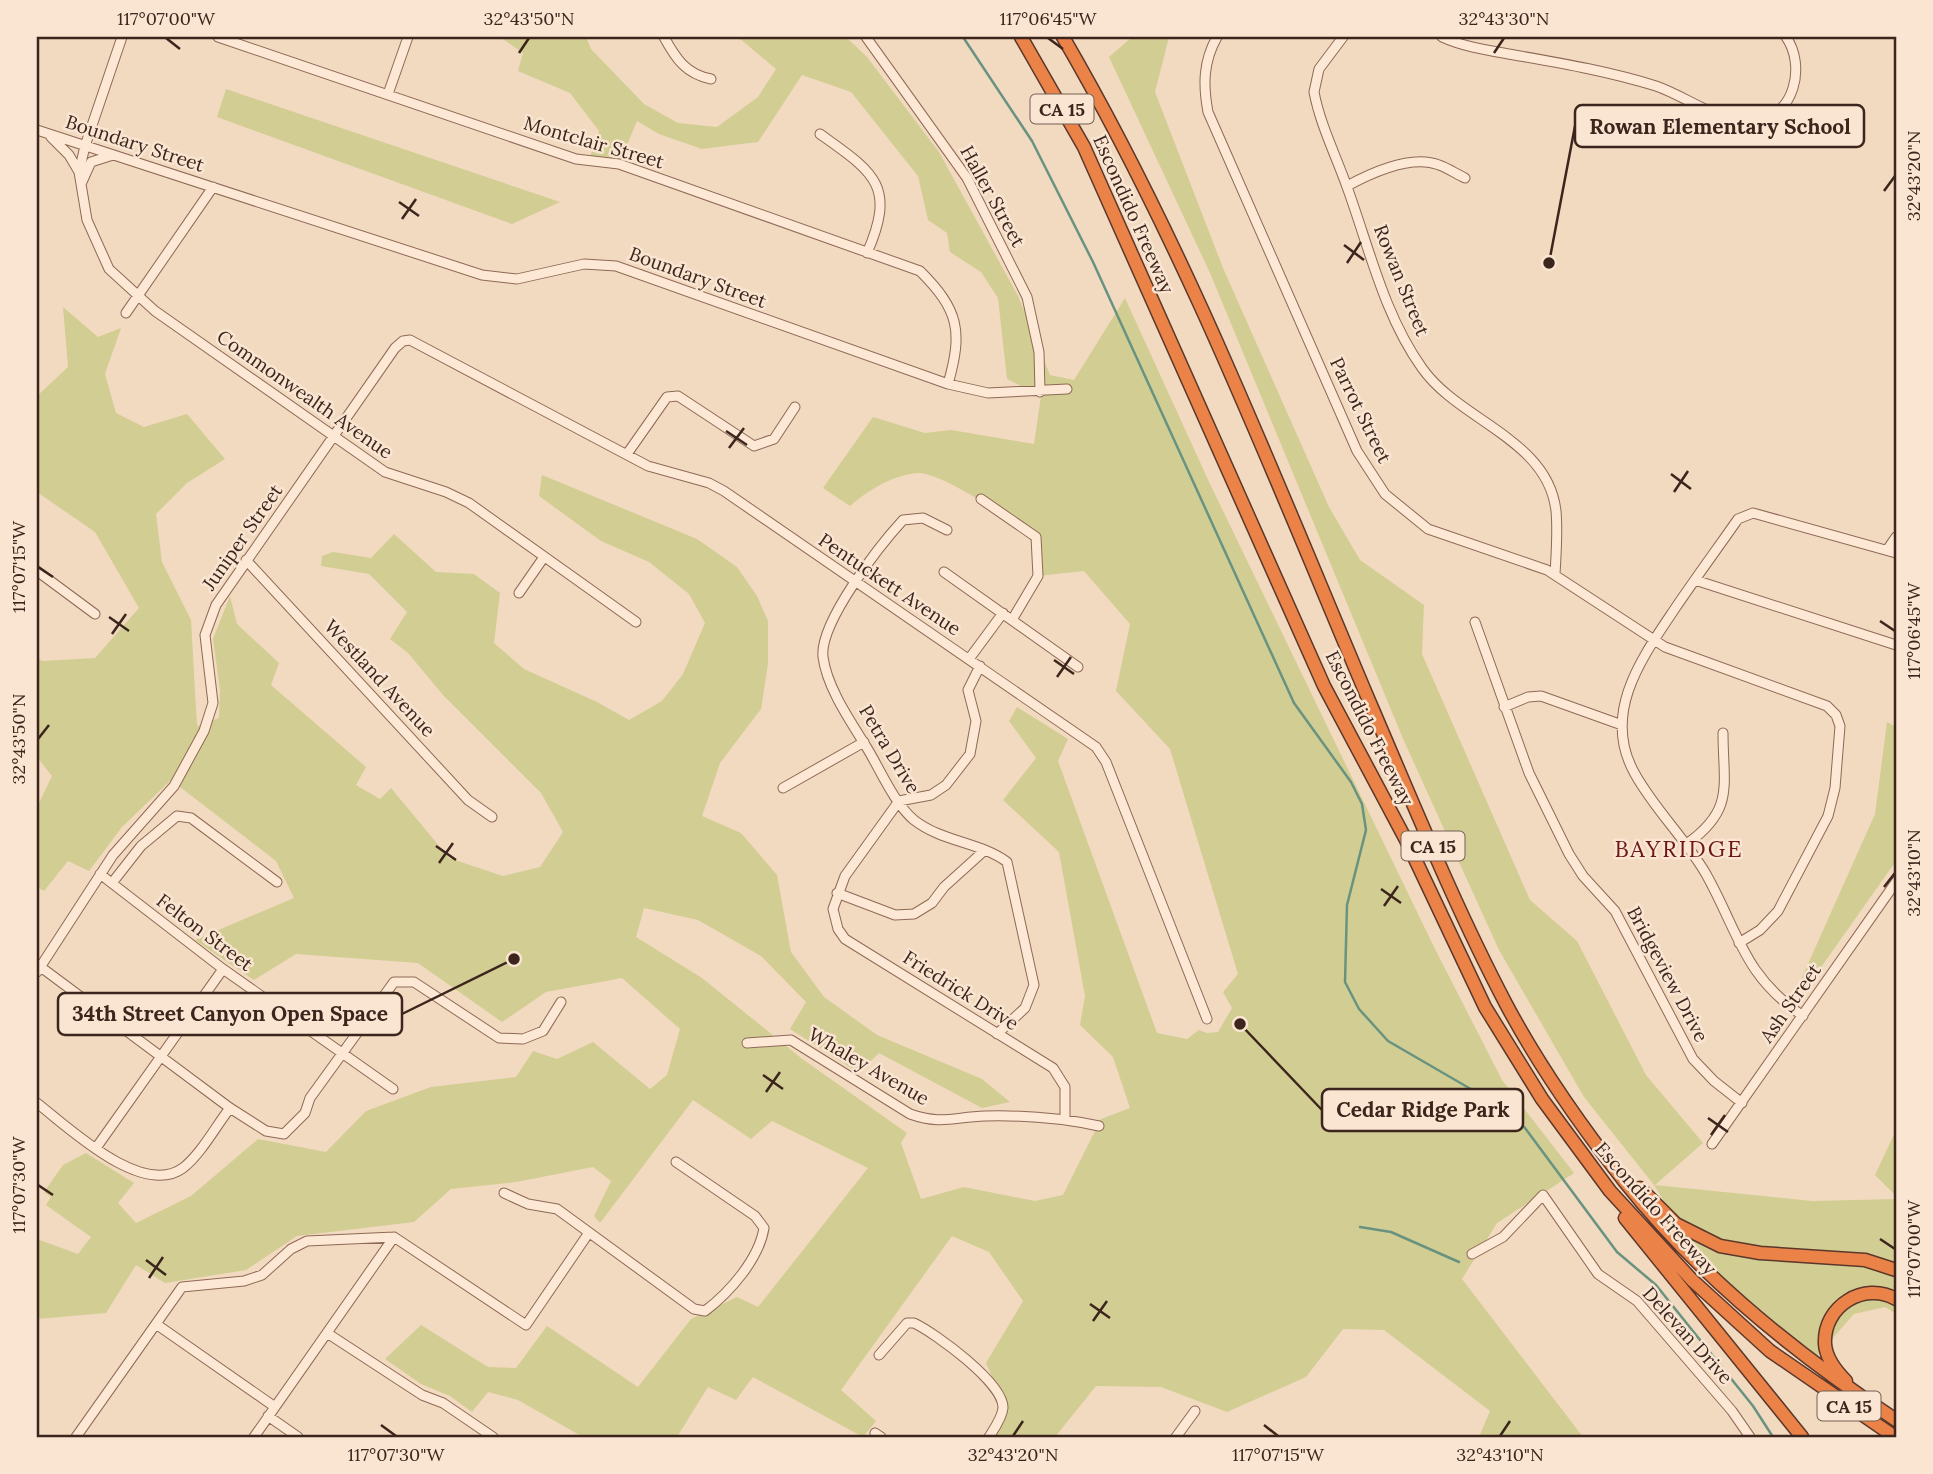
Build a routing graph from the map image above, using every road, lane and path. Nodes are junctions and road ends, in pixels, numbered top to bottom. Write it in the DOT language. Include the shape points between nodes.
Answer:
graph roads {
  1 [pos="122,37"];
  2 [pos="218,37"];
  3 [pos="408,37"];
  4 [pos="664,37"];
  5 [pos="866,37"];
  6 [pos="1021,37"];
  7 [pos="1063,37"];
  8 [pos="1217,37"];
  9 [pos="1343,37"];
  10 [pos="1442,37"];
  11 [pos="1786,37"];
  12 [pos="711,79"];
  13 [pos="387,94"];
  14 [pos="40,131"];
  15 [pos="820,134"];
  16 [pos="85,146"];
  17 [pos="113,155"];
  18 [pos="79,172"];
  19 [pos="1465,178"];
  20 [pos="1347,186"];
  21 [pos="213,187"];
  22 [pos="81,188"];
  23 [pos="867,253"];
  24 [pos="137,296"];
  25 [pos="126,313"];
  26 [pos="395,348"];
  27 [pos="948,384"];
  28 [pos="1067,389"];
  29 [pos="1040,392"];
  30 [pos="795,407"];
  31 [pos="333,438"];
  32 [pos="626,454"];
  33 [pos="981,499"];
  34 [pos="947,530"];
  35 [pos="1896,537"];
  36 [pos="1892,552"];
  37 [pos="544,558"];
  38 [pos="246,560"];
  39 [pos="37,571"];
  40 [pos="944,572"];
  41 [pos="1555,575"];
  42 [pos="1695,580"];
  43 [pos="857,582"];
  44 [pos="519,593"];
  45 [pos="1003,613"];
  46 [pos="95,614"];
  47 [pos="1012,620"];
  48 [pos="636,622"];
  49 [pos="1475,622"];
  50 [pos="1653,641"];
  51 [pos="1896,645"];
  52 [pos="969,659"];
  53 [pos="980,666"];
  54 [pos="1079,667"];
  55 [pos="1504,707"];
  56 [pos="1622,725"];
  57 [pos="1723,733"];
  58 [pos="863,742"];
  59 [pos="783,788"];
  60 [pos="899,802"];
  61 [pos="492,817"];
  62 [pos="1688,843"];
  63 [pos="985,850"];
  64 [pos="100,874"];
  65 [pos="277,882"];
  66 [pos="1896,882"];
  67 [pos="112,884"];
  68 [pos="837,893"];
  69 [pos="1739,943"];
  70 [pos="38,968"];
  71 [pos="223,970"];
  72 [pos="561,1002"];
  73 [pos="1802,1016"];
  74 [pos="1207,1019"];
  75 [pos="997,1034"];
  76 [pos="747,1043"];
  77 [pos="342,1054"];
  78 [pos="160,1057"];
  79 [pos="393,1089"];
  80 [pos="37,1103"];
  81 [pos="1742,1103"];
  82 [pos="230,1108"];
  83 [pos="1065,1119"];
  84 [pos="1099,1126"];
  85 [pos="1586,1129"];
  86 [pos="1573,1143"];
  87 [pos="1712,1144"];
  88 [pos="96,1148"];
  89 [pos="676,1162"];
  90 [pos="504,1192"];
  91 [pos="588,1234"];
  92 [pos="394,1237"];
  93 [pos="1472,1254"];
  94 [pos="1896,1270"];
  95 [pos="1896,1299"];
  96 [pos="156,1324"];
  97 [pos="327,1333"];
  98 [pos="879,1355"];
  99 [pos="275,1408"];
  100 [pos="1878,1409"];
  101 [pos="1195,1411"];
  102 [pos="268,1416"];
  103 [pos="1896,1420"];
  104 [pos="76,1437"];
  105 [pos="254,1437"];
  106 [pos="298,1437"];
  107 [pos="493,1437"];
  108 [pos="989,1437"];
  109 [pos="1176,1437"];
  110 [pos="1750,1437"];
  111 [pos="1801,1437"];
  112 [pos="1896,1437"];
  1 -- 16 [label="street, Commonwealth Avenue"];
  2 -- 13 [label="street, Montclair Street"];
  3 -- 13 [label="street"];
  4 -- 12 [label="street" via="684,68"];
  5 -- 29 [label="street, Haller Street" via="967,178 1027,297 1039,352"];
  6 -- 86 [label="highway, Escondido Freeway / CA 15" via="1084,147 1324,687 1406,840 1485,1007"];
  7 -- 85 [label="highway, Escondido Freeway / CA 15" via="1140,179 1269,464 1419,817 1506,1004"];
  8 -- 41 [label="street, Parrot Street" via="1206,63 1208,112 1357,451 1385,494 1428,529"];
  9 -- 20 [label="street, Rowan Street" via="1319,69 1314,92"];
  10 -- 11 [label="street" via="1606,72 1659,88 1733,120 1758,121 1777,111 1793,90 1797,63"];
  13 -- 23 [label="street, Montclair Street" via="576,159 619,164"];
  14 -- 16 [label="street, Boundary Street"];
  14 -- 18 [label="street" via="60,144"];
  15 -- 23 [label="street" via="868,169 880,191 880,215"];
  16 -- 17 [label="street, Boundary Street"];
  16 -- 18 [label="street, Commonwealth Avenue"];
  17 -- 21 [label="street, Boundary Street"];
  17 -- 22 [label="street" via="91,162"];
  18 -- 22 [label="street, Commonwealth Avenue"];
  19 -- 20 [label="street" via="1437,164 1414,162 1369,174"];
  20 -- 41 [label="street, Rowan Street" via="1387,302 1423,369 1465,410 1525,452 1540,469 1556,511"];
  21 -- 24 [label="street"];
  21 -- 27 [label="street, Boundary Street" via="482,275 517,279 584,264 616,266"];
  22 -- 24 [label="street, Commonwealth Avenue" via="99,251 109,269"];
  23 -- 27 [label="street, Montclair Street" via="920,271 952,310 958,345"];
  24 -- 25 [label="street"];
  24 -- 31 [label="street, Commonwealth Avenue"];
  26 -- 31 [label="street, Juniper Street"];
  26 -- 32 [label="street, Pentuckett Avenue" via="403,341 421,344"];
  27 -- 29 [label="street, Boundary Street" via="988,393"];
  28 -- 29 [label="street, Boundary Street"];
  30 -- 32 [label="street" via="774,439 754,446 678,396 667,397"];
  31 -- 37 [label="street, Commonwealth Avenue" via="385,472 469,503"];
  31 -- 38 [label="street, Juniper Street"];
  32 -- 43 [label="street, Pentuckett Avenue" via="648,466 716,487"];
  33 -- 47 [label="street" via="1036,537 1038,576"];
  34 -- 43 [label="street, Petra Drive" via="923,518 903,520"];
  35 -- 36 [label="street"];
  36 -- 42 [label="street" via="1753,513 1738,519"];
  37 -- 44 [label="street"];
  37 -- 48 [label="street, Commonwealth Avenue"];
  38 -- 61 [label="street, Westland Avenue" via="468,800"];
  38 -- 64 [label="street, Juniper Street" via="216,605 205,635 213,703 204,732 174,786"];
  39 -- 46 [label="street"];
  40 -- 45 [label="street"];
  41 -- 50 [label="street, Parrot Street"];
  42 -- 50 [label="street"];
  42 -- 51 [label="street"];
  43 -- 52 [label="street, Pentuckett Avenue"];
  43 -- 58 [label="street, Petra Drive" via="830,624 823,656 831,683"];
  45 -- 47 [label="street"];
  45 -- 52 [label="street"];
  47 -- 54 [label="street"];
  49 -- 55 [label="street, Bridgeview Drive"];
  50 -- 56 [label="street" via="1628,684"];
  50 -- 69 [label="street, Parrot Street" via="1827,706 1836,715 1835,788 1828,816 1778,911"];
  52 -- 53 [label="street, Pentuckett Avenue"];
  53 -- 60 [label="street" via="968,690 976,721 970,754 946,785 931,795"];
  53 -- 74 [label="street, Pentuckett Avenue" via="1096,747 1106,762"];
  55 -- 56 [label="street" via="1541,696"];
  55 -- 81 [label="street, Bridgeview Drive" via="1529,773 1569,854 1615,911 1693,1059"];
  56 -- 62 [label="street" via="1626,754 1636,775"];
  57 -- 62 [label="street" via="1724,800 1709,828"];
  58 -- 59 [label="street"];
  58 -- 60 [label="street, Petra Drive"];
  60 -- 63 [label="street, Petra Drive" via="913,819 934,832"];
  60 -- 68 [label="street"];
  62 -- 69 [label="street"];
  63 -- 68 [label="street" via="915,914 894,915"];
  63 -- 75 [label="street, Petra Drive" via="1007,862 1033,971 1032,996 1026,1008"];
  64 -- 67 [label="street, Felton Street"];
  64 -- 70 [label="street, Juniper Street"];
  65 -- 67 [label="street" via="191,818 177,816 141,846"];
  66 -- 73 [label="street, Ash Street"];
  67 -- 71 [label="street, Felton Street"];
  68 -- 75 [label="street, Friedrick Drive" via="835,920 845,939"];
  69 -- 73 [label="street" via="1766,987"];
  70 -- 78 [label="street"];
  71 -- 77 [label="street, Felton Street"];
  71 -- 78 [label="street"];
  72 -- 77 [label="street" via="542,1031 523,1039 499,1038 414,982 394,982"];
  73 -- 81 [label="street, Ash Street"];
  75 -- 83 [label="street, Friedrick Drive" via="1053,1068 1066,1095"];
  76 -- 83 [label="street, Whaley Avenue" via="791,1040 910,1114 932,1122 984,1116"];
  77 -- 79 [label="street, Felton Street"];
  77 -- 82 [label="street" via="310,1098 305,1113 284,1134 266,1131"];
  78 -- 82 [label="street"];
  78 -- 88 [label="street"];
  80 -- 88 [label="street"];
  81 -- 87 [label="street, Ash Street"];
  82 -- 88 [label="street" via="185,1167 173,1173 127,1169"];
  83 -- 84 [label="street, Whaley Avenue"];
  85 -- 94 [label="highway" via="1676,1224 1720,1245 1760,1253 1864,1260"];
  85 -- 100 [label="highway, Escondido Freeway / CA 15" via="1663,1226 1729,1291 1827,1374"];
  86 -- 111 [label="highway" via="1628,1223"];
  86 -- 112 [label="highway, Escondido Freeway / CA 15" via="1636,1220 1736,1320 1798,1371"];
  89 -- 91 [label="street" via="755,1216 764,1228 762,1241 726,1295 705,1311 694,1309"];
  90 -- 91 [label="street" via="528,1204 557,1209"];
  91 -- 92 [label="street" via="526,1325"];
  92 -- 96 [label="street" via="307,1241 262,1275 244,1282 182,1287"];
  92 -- 97 [label="street"];
  93 -- 110 [label="street, Delevan Drive" via="1495,1244 1543,1195 1598,1274 1637,1301"];
  95 -- 100 [label="highway" via="1875,1291 1862,1293 1838,1308 1826,1332 1829,1359 1837,1372"];
  96 -- 99 [label="street"];
  96 -- 104 [label="street"];
  97 -- 99 [label="street"];
  97 -- 107 [label="street"];
  98 -- 108 [label="street" via="907,1323 920,1326 967,1360 997,1391 1003,1410"];
  99 -- 102 [label="street"];
  100 -- 103 [label="highway, Escondido Freeway / CA 15"];
  101 -- 109 [label="street"];
  102 -- 105 [label="street"];
  102 -- 106 [label="street"];
}
